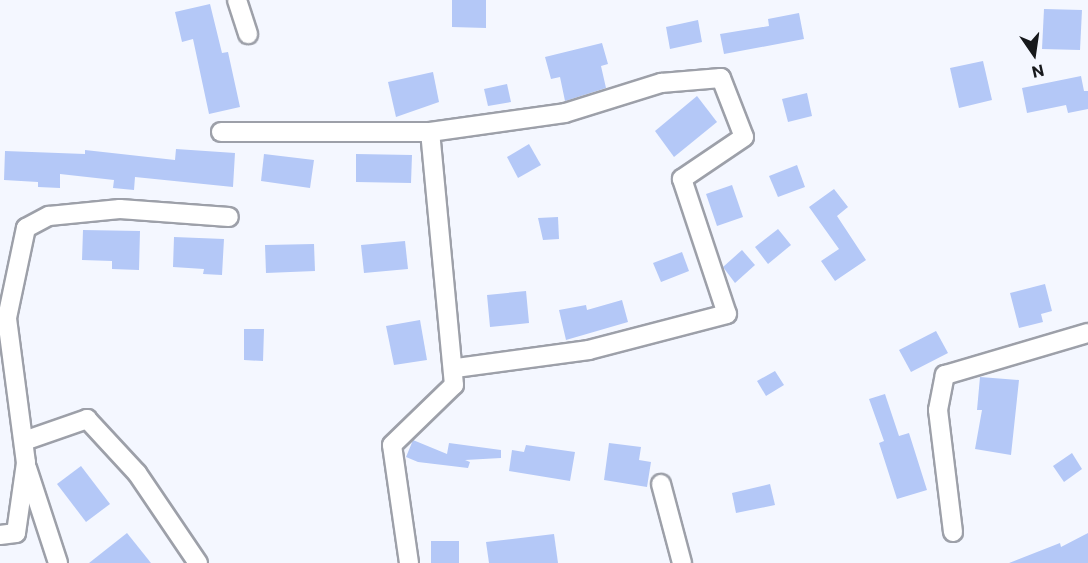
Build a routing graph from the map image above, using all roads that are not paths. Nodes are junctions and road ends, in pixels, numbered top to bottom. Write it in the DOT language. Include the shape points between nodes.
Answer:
graph roads {
  1 [pos="237,0"];
  2 [pos="248,34"];
  3 [pos="221,132"];
  4 [pos="430,132"];
  5 [pos="229,217"];
  6 [pos="1088,333"];
  7 [pos="454,368"];
  8 [pos="24,441"];
  9 [pos="26,463"];
  10 [pos="661,484"];
  11 [pos="953,532"];
  12 [pos="0,535"];
  13 [pos="58,563"];
  14 [pos="198,563"];
  15 [pos="409,563"];
  16 [pos="682,563"];
  1 -- 2 [label="street"];
  3 -- 4 [label="street"];
  4 -- 7 [label="street"];
  4 -- 7 [label="street" via="565,113 661,83 721,78 744,136 682,179 727,314 589,350"];
  5 -- 8 [label="street" via="120,210 49,216 26,228 7,318"];
  6 -- 11 [label="street" via="945,375 938,410"];
  7 -- 15 [label="street" via="454,386 392,445"];
  8 -- 9 [label="street"];
  8 -- 14 [label="street" via="87,419 137,473"];
  9 -- 12 [label="street" via="16,533"];
  9 -- 13 [label="street"];
  10 -- 16 [label="street"];
}
